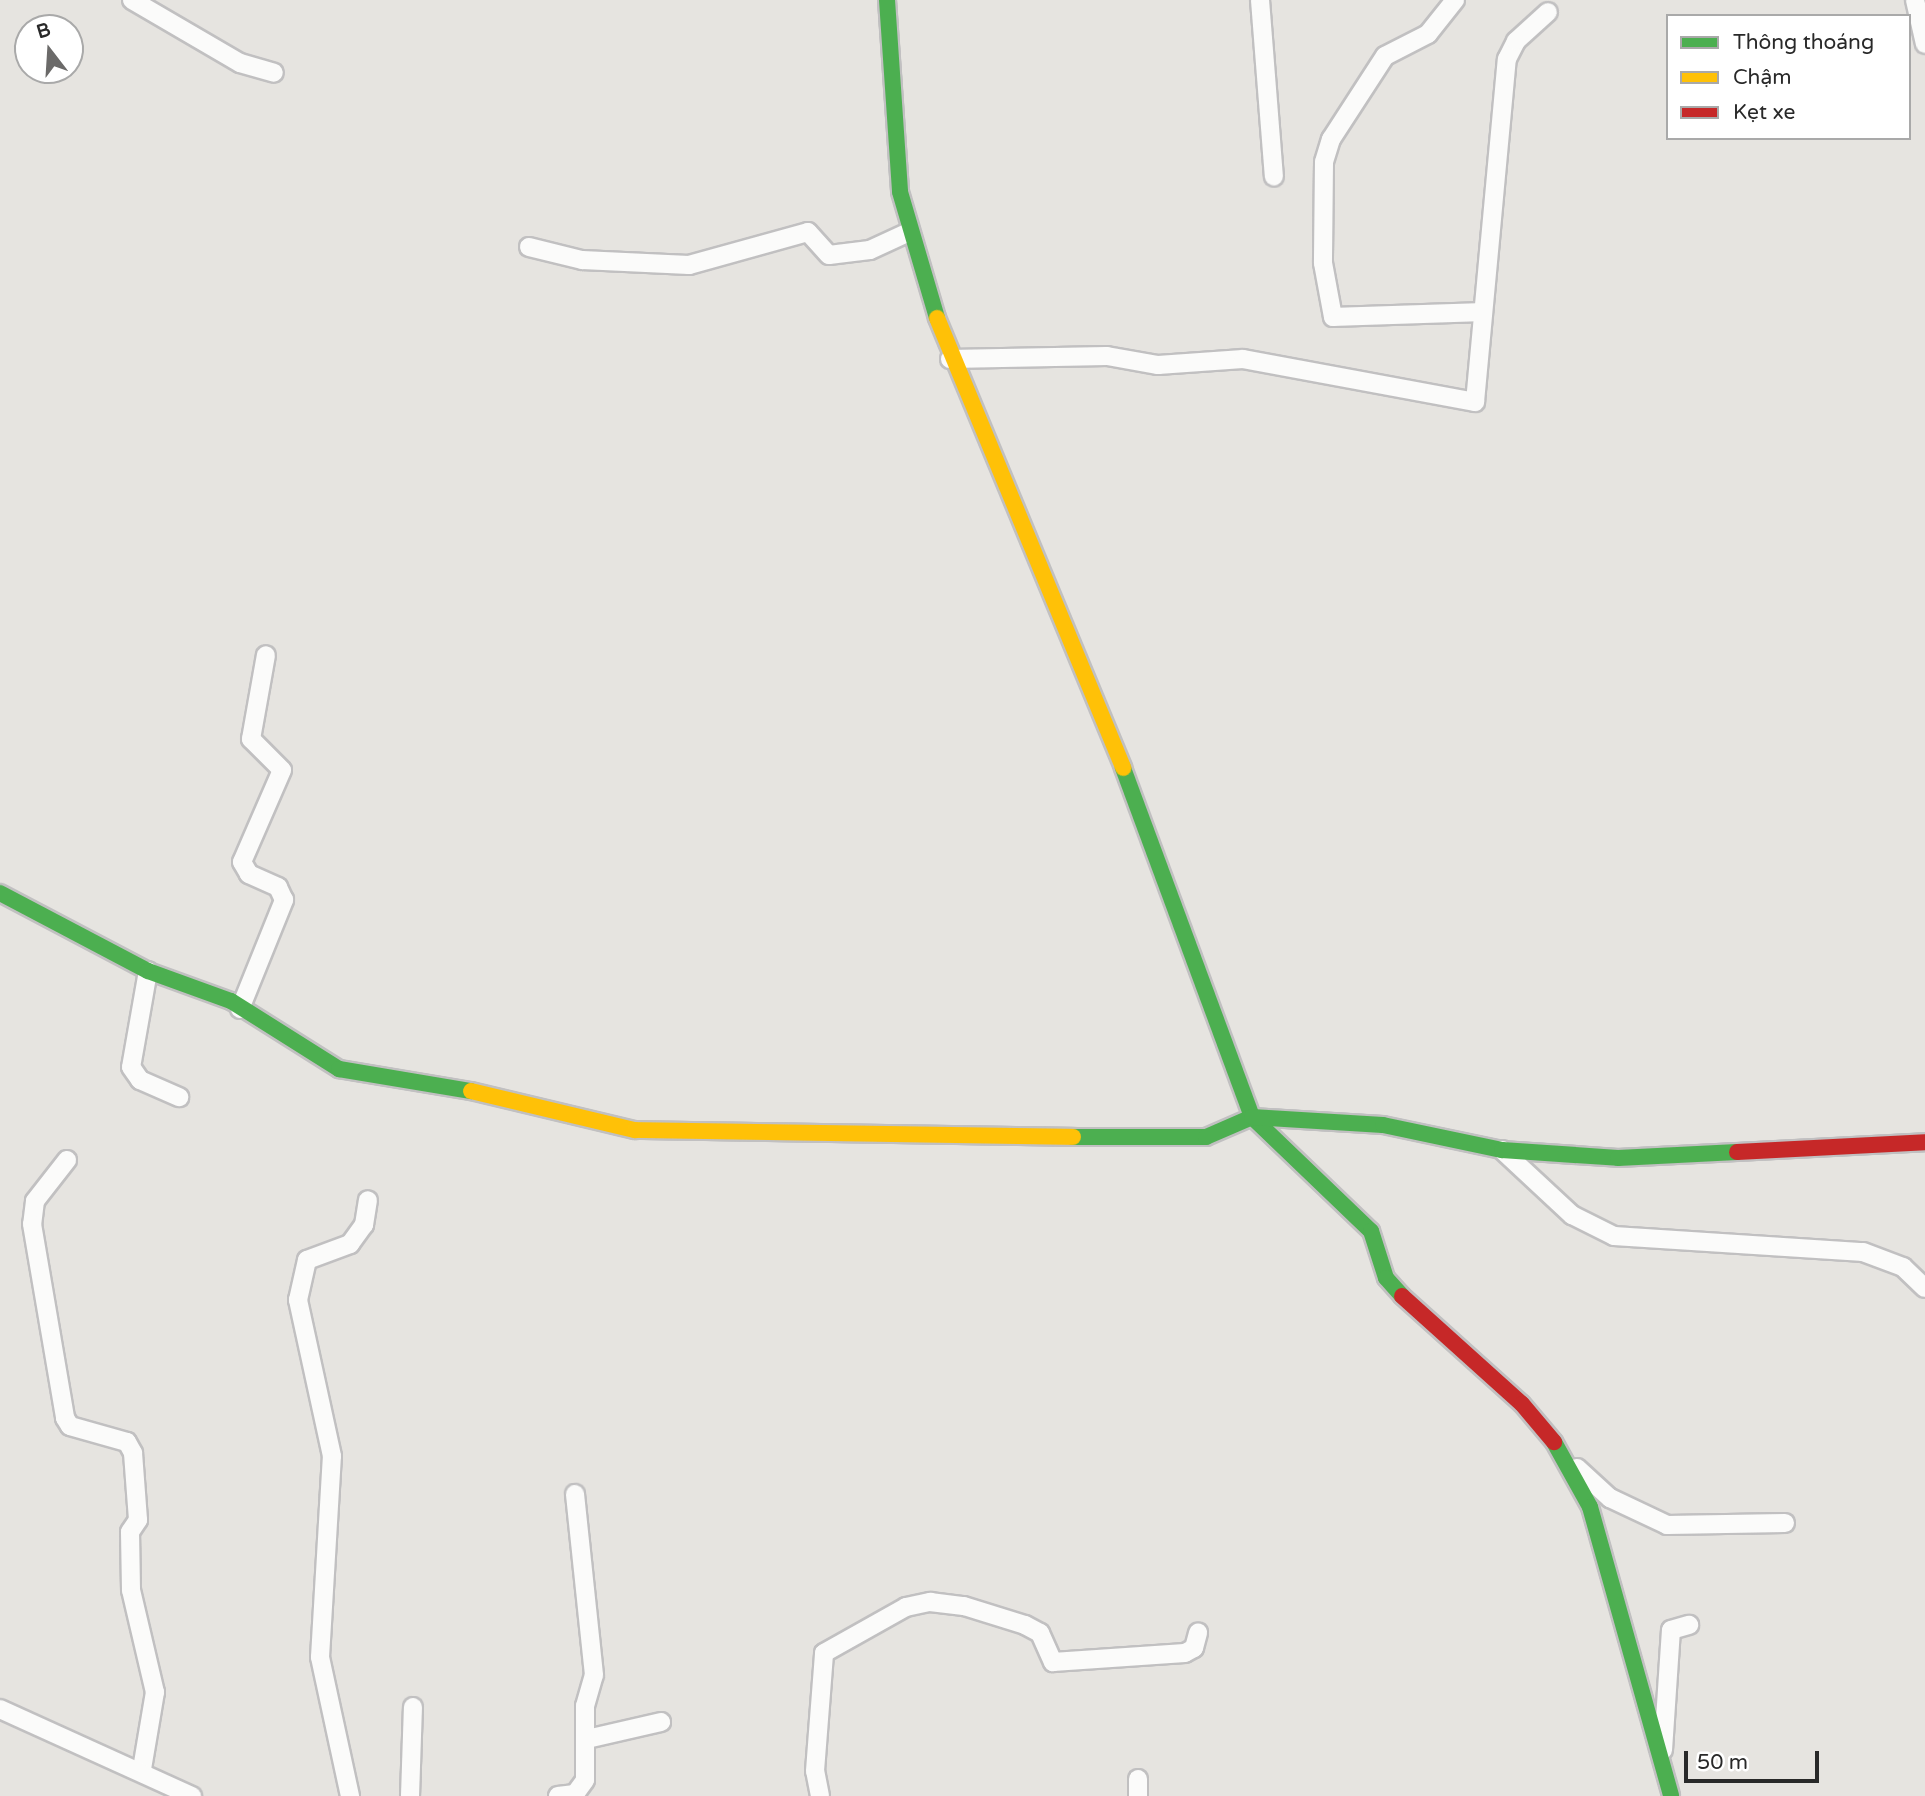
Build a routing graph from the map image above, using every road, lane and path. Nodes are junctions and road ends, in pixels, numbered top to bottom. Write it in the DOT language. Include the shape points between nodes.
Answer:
graph roads {
  1 [pos="132,0"];
  2 [pos="887,0"];
  3 [pos="1260,0"];
  4 [pos="1455,0"];
  5 [pos="1915,0"];
  6 [pos="1548,12"];
  7 [pos="1925,44"];
  8 [pos="274,73"];
  9 [pos="1274,176"];
  10 [pos="909,232"];
  11 [pos="529,247"];
  12 [pos="1483,312"];
  13 [pos="950,359"];
  14 [pos="266,655"];
  15 [pos="0,893"];
  16 [pos="148,971"];
  17 [pos="240,1009"];
  18 [pos="179,1097"];
  19 [pos="1252,1117"];
  20 [pos="1925,1142"];
  21 [pos="1502,1150"];
  22 [pos="66,1160"];
  23 [pos="368,1200"];
  24 [pos="1925,1288"];
  25 [pos="1570,1461"];
  26 [pos="575,1494"];
  27 [pos="1785,1523"];
  28 [pos="1689,1625"];
  29 [pos="1198,1633"];
  30 [pos="413,1707"];
  31 [pos="0,1709"];
  32 [pos="661,1722"];
  33 [pos="587,1740"];
  34 [pos="1663,1764"];
  35 [pos="142,1769"];
  36 [pos="192,1796"];
  37 [pos="350,1796"];
  38 [pos="410,1796"];
  39 [pos="558,1796"];
  40 [pos="820,1796"];
  41 [pos="1671,1796"];
  1 -- 8 [label="street" via="240,63"];
  2 -- 10 [label="street" via="900,192"];
  3 -- 9 [label="street"];
  4 -- 12 [label="street" via="1428,34 1385,57 1331,139 1324,162 1323,263 1333,317"];
  5 -- 7 [label="street"];
  6 -- 12 [label="street" via="1516,41 1507,59"];
  10 -- 11 [label="street" via="870,250 829,255 808,232 689,265 582,260"];
  10 -- 13 [label="street"];
  12 -- 13 [label="street" via="1475,402 1243,359 1158,365 1107,356"];
  13 -- 19 [label="street" via="1133,791"];
  14 -- 17 [label="street" via="251,739 282,770 242,862 249,874 278,887 284,900"];
  15 -- 16 [label="street"];
  16 -- 17 [label="street"];
  16 -- 18 [label="street" via="131,1067 140,1080"];
  17 -- 19 [label="street" via="273,1033 364,1077 523,1099 541,1110 635,1130 961,1131 1134,1141 1206,1137"];
  19 -- 21 [label="street" via="1383,1125"];
  19 -- 25 [label="street" via="1371,1231 1386,1278 1419,1314 1522,1405"];
  20 -- 21 [label="street" via="1618,1158"];
  21 -- 24 [label="street" via="1572,1214 1615,1236 1863,1252 1903,1266"];
  22 -- 35 [label="street" via="35,1201 32,1224 65,1418 69,1426 116,1436 132,1447 138,1520 130,1532 131,1590 155,1692"];
  23 -- 37 [label="street" via="364,1225 349,1244 307,1260 298,1300 332,1456 320,1657"];
  25 -- 27 [label="street" via="1610,1498 1667,1525"];
  25 -- 34 [label="street" via="1590,1507"];
  26 -- 33 [label="street" via="594,1675 585,1706"];
  28 -- 34 [label="street" via="1671,1630"];
  29 -- 40 [label="street" via="1194,1648 1185,1653 1052,1662 1040,1633 1025,1625 964,1606 930,1602 906,1607 824,1653 815,1770"];
  30 -- 38 [label="street"];
  31 -- 35 [label="street"];
  32 -- 33 [label="street"];
  33 -- 39 [label="street" via="582,1788"];
  34 -- 41 [label="street"];
  35 -- 36 [label="street"];
}
